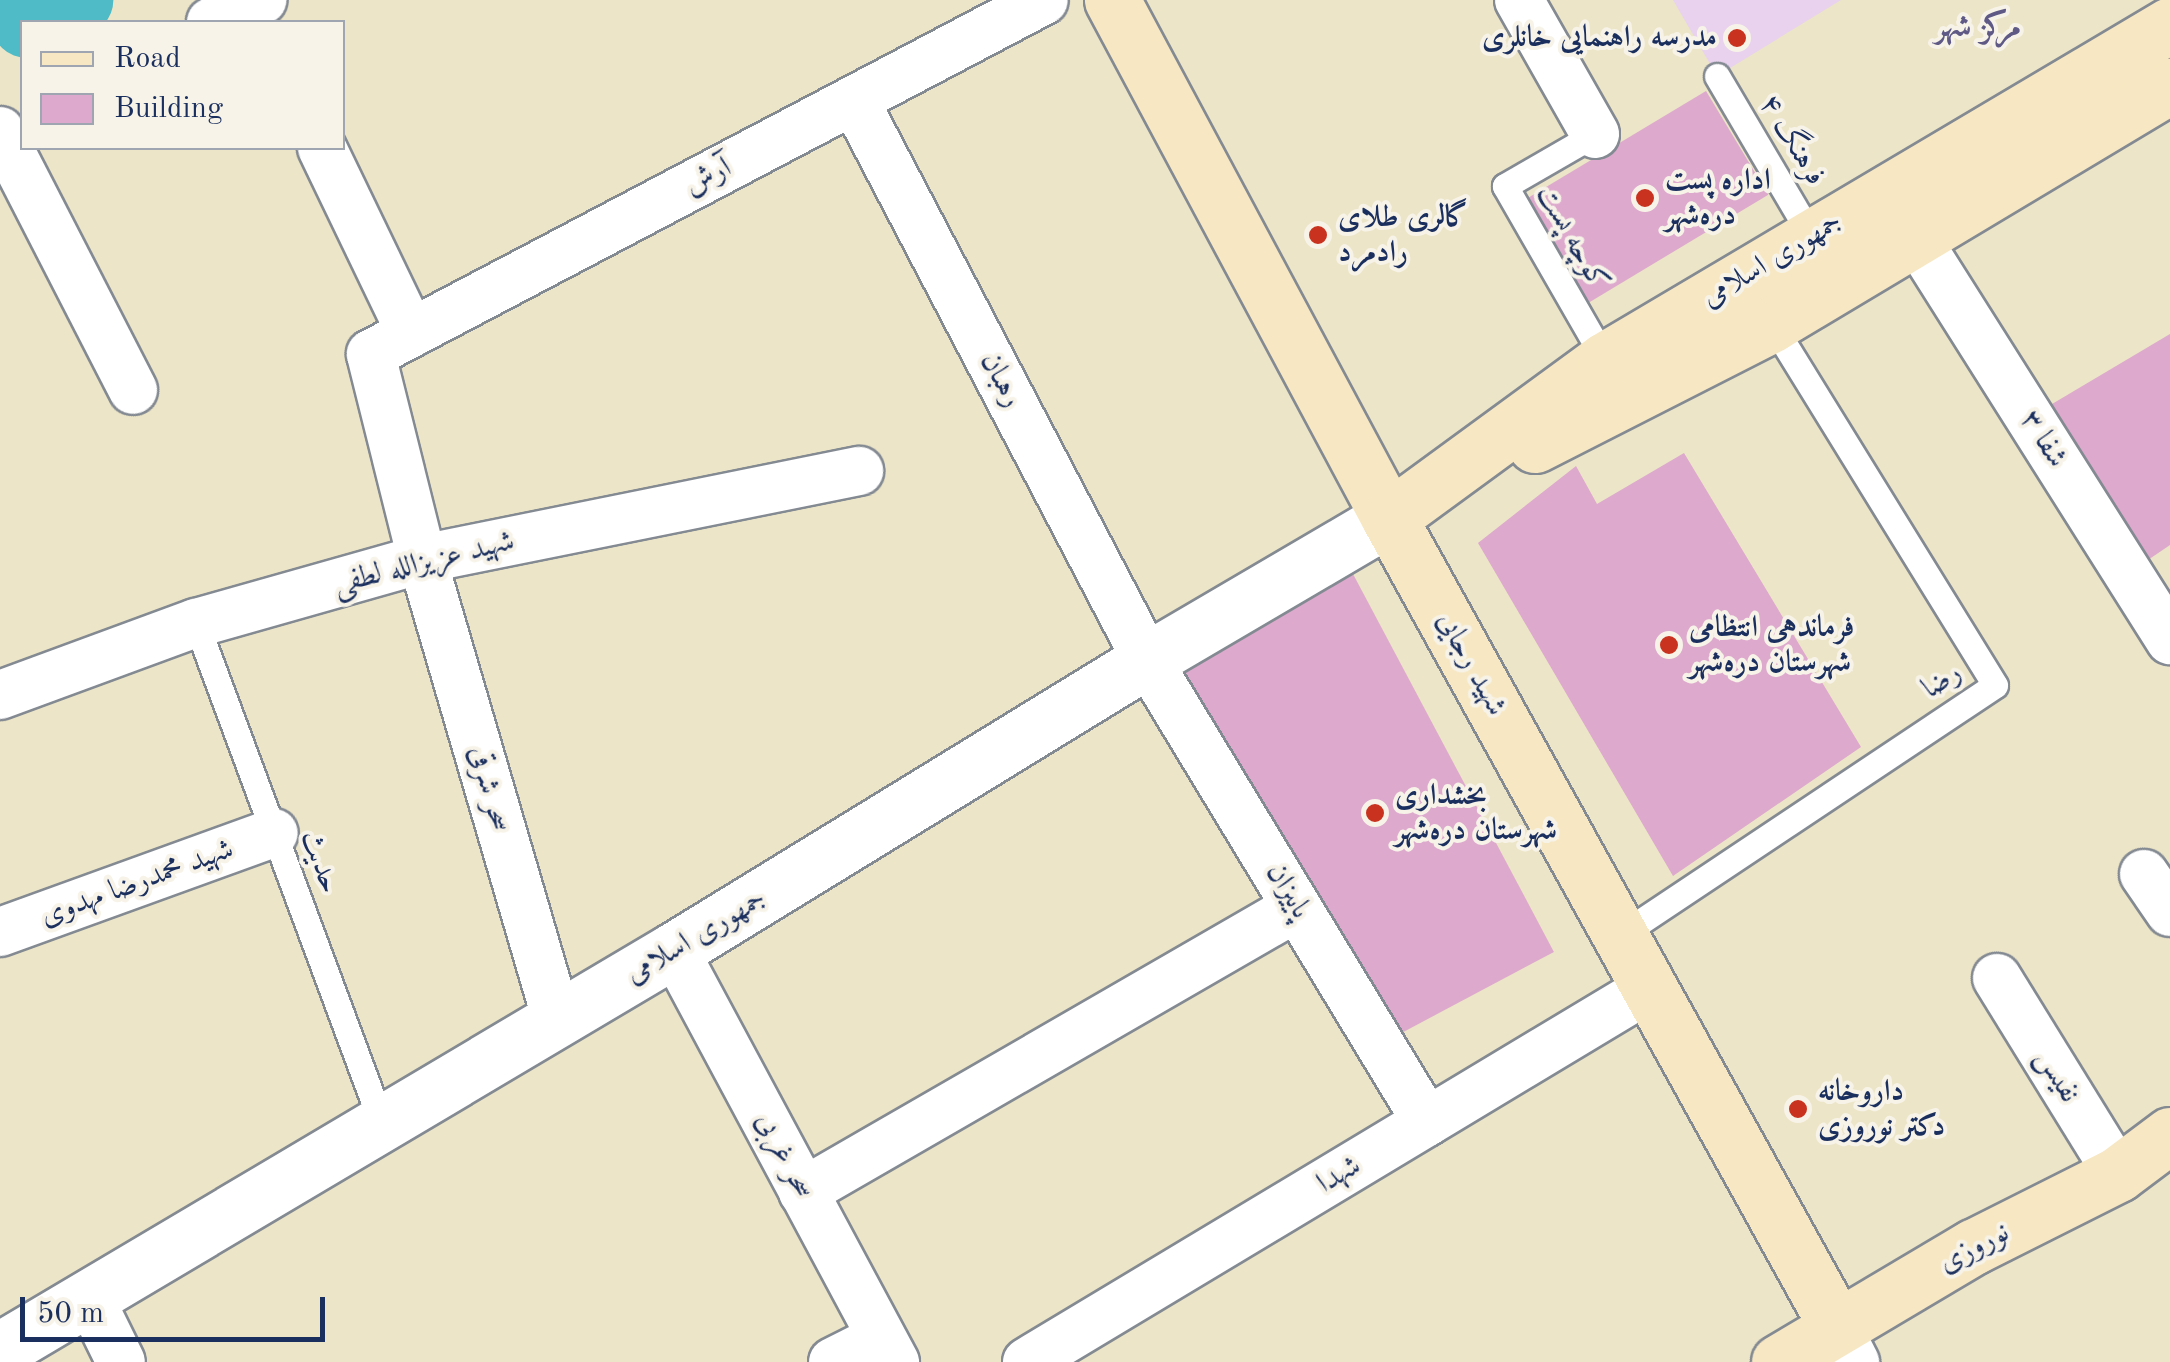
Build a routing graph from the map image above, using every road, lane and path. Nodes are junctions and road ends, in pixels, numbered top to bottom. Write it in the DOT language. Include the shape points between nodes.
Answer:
graph roads {
  1 [pos="1044,0"];
  2 [pos="1112,0"];
  3 [pos="1519,0"];
  4 [pos="2170,25"];
  5 [pos="1717,76"];
  6 [pos="2170,86"];
  7 [pos="854,100"];
  8 [pos="0,131"];
  9 [pos="1595,134"];
  10 [pos="323,150"];
  11 [pos="1812,236"];
  12 [pos="1916,238"];
  13 [pos="1772,324"];
  14 [pos="391,344"];
  15 [pos="1605,360"];
  16 [pos="133,390"];
  17 [pos="859,471"];
  18 [pos="1389,518"];
  19 [pos="422,559"];
  20 [pos="2166,622"];
  21 [pos="196,624"];
  22 [pos="1148,660"];
  23 [pos="0,695"];
  24 [pos="274,832"];
  25 [pos="1298,907"];
  26 [pos="0,932"];
  27 [pos="1622,934"];
  28 [pos="674,950"];
  29 [pos="1997,978"];
  30 [pos="1652,988"];
  31 [pos="557,1020"];
  32 [pos="1428,1122"];
  33 [pos="382,1124"];
  34 [pos="2170,1135"];
  35 [pos="2118,1174"];
  36 [pos="803,1192"];
  37 [pos="89,1297"];
  38 [pos="1845,1344"];
  39 [pos="0,1350"];
  40 [pos="888,1350"];
  41 [pos="121,1362"];
  42 [pos="832,1362"];
  43 [pos="1027,1362"];
  44 [pos="1778,1362"];
  1 -- 7 [label="street, آرش"];
  2 -- 18 [label="main road, شهید رجایی"];
  3 -- 9 [label="street"];
  4 -- 11 [label="main road, جمهوری اسلامی"];
  5 -- 11 [label="lane, فرهنگ ۴"];
  6 -- 12 [label="main road, جمهوری اسلامی"];
  7 -- 14 [label="street, آرش"];
  7 -- 22 [label="street, رهبان"];
  8 -- 16 [label="street"];
  9 -- 15 [label="lane, کوچه پست" via="1505,186"];
  10 -- 14 [label="street, سحر شرقی"];
  11 -- 15 [label="main road, جمهوری اسلامی"];
  12 -- 13 [label="main road, جمهوری اسلامی"];
  12 -- 20 [label="street, شفا ۳"];
  13 -- 18 [label="main road, جمهوری اسلامی"];
  13 -- 27 [label="lane, رضا" via="1995,684"];
  14 -- 19 [label="street, سحر شرقی"];
  15 -- 18 [label="main road, جمهوری اسلامی"];
  17 -- 19 [label="street, شهید عزیزالله لطفی"];
  18 -- 22 [label="street, جمهوری اسلامی"];
  18 -- 27 [label="main road, شهید رجایی"];
  19 -- 21 [label="street, شهید عزیزالله لطفی"];
  19 -- 31 [label="street, سحر شرقی"];
  21 -- 23 [label="street, شهید عزیزالله لطفی"];
  21 -- 24 [label="lane, حدیث"];
  22 -- 25 [label="street, پاییزان"];
  22 -- 28 [label="street, جمهوری اسلامی"];
  24 -- 26 [label="street, شهید محمدرضا مهدوی"];
  24 -- 33 [label="lane, حدیث"];
  25 -- 32 [label="street, پاییزان"];
  25 -- 36 [label="street"];
  27 -- 30 [label="main road, شهید رجایی"];
  28 -- 31 [label="street, جمهوری اسلامی"];
  28 -- 36 [label="street, سحر غربی"];
  29 -- 35 [label="street, نفیس"];
  30 -- 32 [label="street, شهدا"];
  30 -- 38 [label="main road, شهید رجایی"];
  31 -- 33 [label="street, جمهوری اسلامی"];
  32 -- 43 [label="street, شهدا"];
  33 -- 37 [label="street, جمهوری اسلامی"];
  34 -- 35 [label="main road, نوروزی"];
  35 -- 38 [label="main road, نوروزی" via="1973,1247"];
  36 -- 40 [label="street, سحر غربی"];
  37 -- 39 [label="street, جمهوری اسلامی"];
  37 -- 41 [label="street"];
  38 -- 44 [label="main road, نوروزی"];
  40 -- 42 [label="street"];
}
